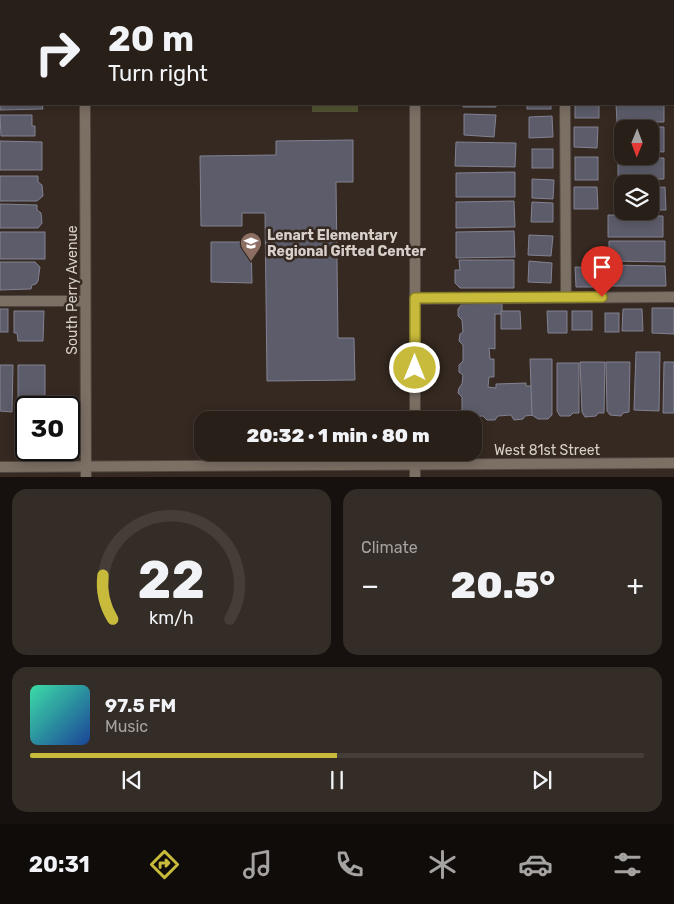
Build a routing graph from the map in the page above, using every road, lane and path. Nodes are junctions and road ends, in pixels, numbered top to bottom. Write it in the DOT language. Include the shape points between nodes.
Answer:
graph roads {
  1 [pos="85,105"];
  2 [pos="415,105"];
  3 [pos="565,105"];
  4 [pos="674,297"];
  5 [pos="415,298"];
  6 [pos="566,298"];
  7 [pos="0,301"];
  8 [pos="85,301"];
  9 [pos="415,411"];
  10 [pos="674,463"];
  11 [pos="415,464"];
  12 [pos="0,467"];
  13 [pos="86,472"];
  14 [pos="415,476"];
  1 -- 8 [label="street, South Perry Avenue"];
  2 -- 5 [label="street"];
  3 -- 6 [label="street"];
  4 -- 6 [label="street"];
  5 -- 6 [label="street"];
  5 -- 9 [label="street"];
  7 -- 8 [label="street"];
  8 -- 13 [label="street, South Perry Avenue"];
  10 -- 11 [label="street, West 81st Street"];
  11 -- 13 [label="street, West 81st Street"];
  11 -- 14 [label="street"];
  12 -- 13 [label="street, West 81st Street"];
}
